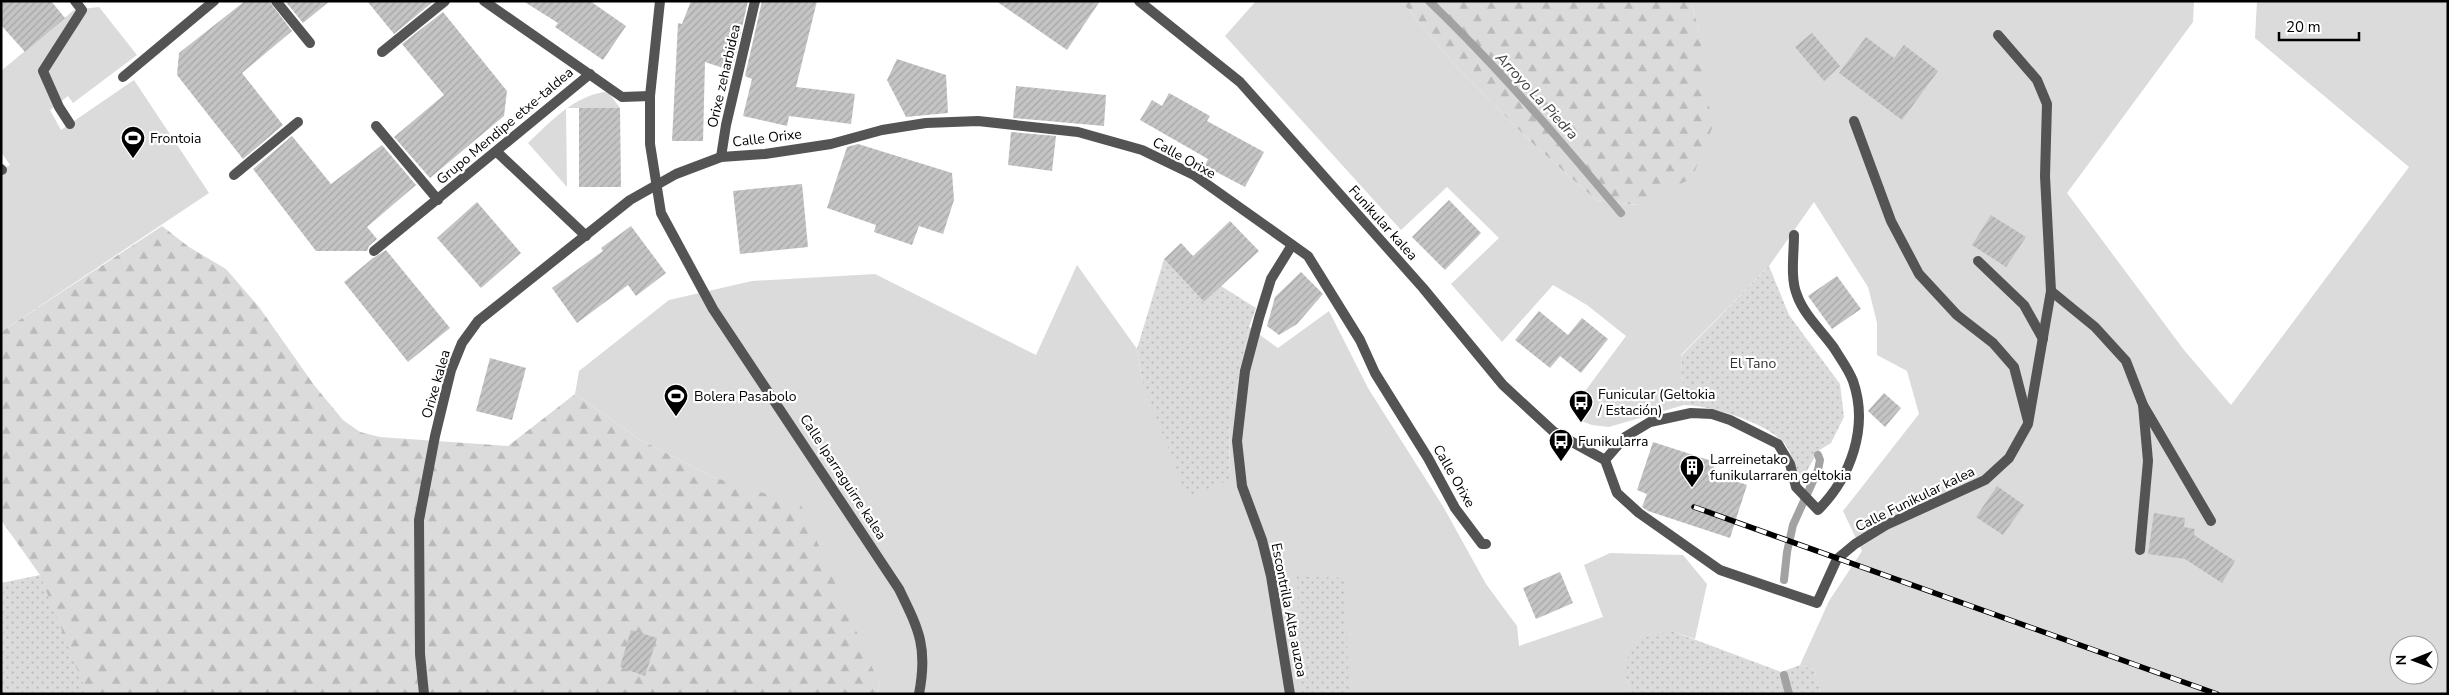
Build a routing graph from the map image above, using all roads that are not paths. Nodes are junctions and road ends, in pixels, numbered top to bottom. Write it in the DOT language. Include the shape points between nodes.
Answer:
graph roads {
  1 [pos="75,1"];
  2 [pos="214,1"];
  3 [pos="276,1"];
  4 [pos="445,1"];
  5 [pos="484,1"];
  6 [pos="660,1"];
  7 [pos="755,1"];
  8 [pos="1139,1"];
  9 [pos="1998,35"];
  10 [pos="310,42"];
  11 [pos="382,52"];
  12 [pos="590,74"];
  13 [pos="123,77"];
  14 [pos="650,96"];
  15 [pos="1854,120"];
  16 [pos="298,122"];
  17 [pos="70,124"];
  18 [pos="376,126"];
  19 [pos="497,152"];
  20 [pos="721,157"];
  21 [pos="234,175"];
  22 [pos="656,186"];
  23 [pos="438,200"];
  24 [pos="1794,235"];
  25 [pos="586,236"];
  26 [pos="1292,245"];
  27 [pos="374,251"];
  28 [pos="1978,261"];
  29 [pos="2051,291"];
  30 [pos="2043,339"];
  31 [pos="2143,405"];
  32 [pos="2028,424"];
  33 [pos="1605,460"];
  34 [pos="2211,521"];
  35 [pos="1486,544"];
  36 [pos="2140,550"];
  37 [pos="424,694"];
  38 [pos="919,694"];
  39 [pos="1290,694"];
  1 -- 17 [label="street" via="82,10 43,71"];
  2 -- 13 [label="street"];
  3 -- 10 [label="street"];
  4 -- 11 [label="street"];
  5 -- 12 [label="street, Grupo Mendipe etxe-taldea"];
  6 -- 14 [label="street, Calle Iparraguirre kalea"];
  7 -- 20 [label="street, Orixe zeharbidea"];
  8 -- 33 [label="street, Funikular kalea" via="1240,82 1423,288 1503,386 1554,432"];
  9 -- 29 [label="street, Calle Funikular kalea" via="2037,80 2047,104 2045,176"];
  12 -- 14 [label="street, Grupo Mendipe etxe-taldea" via="622,97"];
  12 -- 19 [label="street, Grupo Mendipe etxe-taldea"];
  14 -- 22 [label="street, Calle Iparraguirre kalea" via="650,144"];
  15 -- 32 [label="street" via="1890,221 1919,274 1957,315 1993,342 2014,367"];
  16 -- 21 [label="street"];
  18 -- 23 [label="street, Grupo Mendipe etxe-taldea"];
  19 -- 23 [label="street, Grupo Mendipe etxe-taldea"];
  19 -- 25 [label="street"];
  20 -- 22 [label="street, Orixe kalea" via="676,174"];
  20 -- 26 [label="street, Calle Orixe" via="831,144 882,130 926,123 978,121 1078,132 1142,150 1194,175"];
  22 -- 25 [label="street, Orixe kalea" via="630,200"];
  22 -- 38 [label="street, Calle Iparraguirre kalea" via="661,213 713,309 898,589 921,639 924,657"];
  23 -- 27 [label="street, Grupo Mendipe etxe-taldea"];
  24 -- 33 [label="street" via="1796,295 1853,380 1857,398 1855,451 1837,487 1818,510 1796,487 1790,464 1778,444 1712,414 1691,413 1650,422 1625,437"];
  25 -- 37 [label="street, Orixe kalea" via="478,321 462,343 451,370 419,520 420,654"];
  26 -- 35 [label="street, Calle Orixe" via="1308,256 1360,340 1375,373 1455,508 1482,544"];
  26 -- 39 [label="street, Escontrilla Alta auzoa" via="1271,279 1259,318 1245,371 1237,441 1242,486 1262,540 1270,576"];
  28 -- 30 [label="street" via="2024,305"];
  29 -- 30 [label="street, Calle Funikular kalea"];
  29 -- 31 [label="street" via="2095,327 2126,362"];
  30 -- 32 [label="street, Calle Funikular kalea"];
  31 -- 34 [label="street"];
  31 -- 36 [label="street" via="2148,461"];
  32 -- 33 [label="street, Calle Funikular kalea" via="2009,458 1986,480 1895,521 1855,544 1837,559 1816,603 1720,570 1639,513 1617,493"];
}
